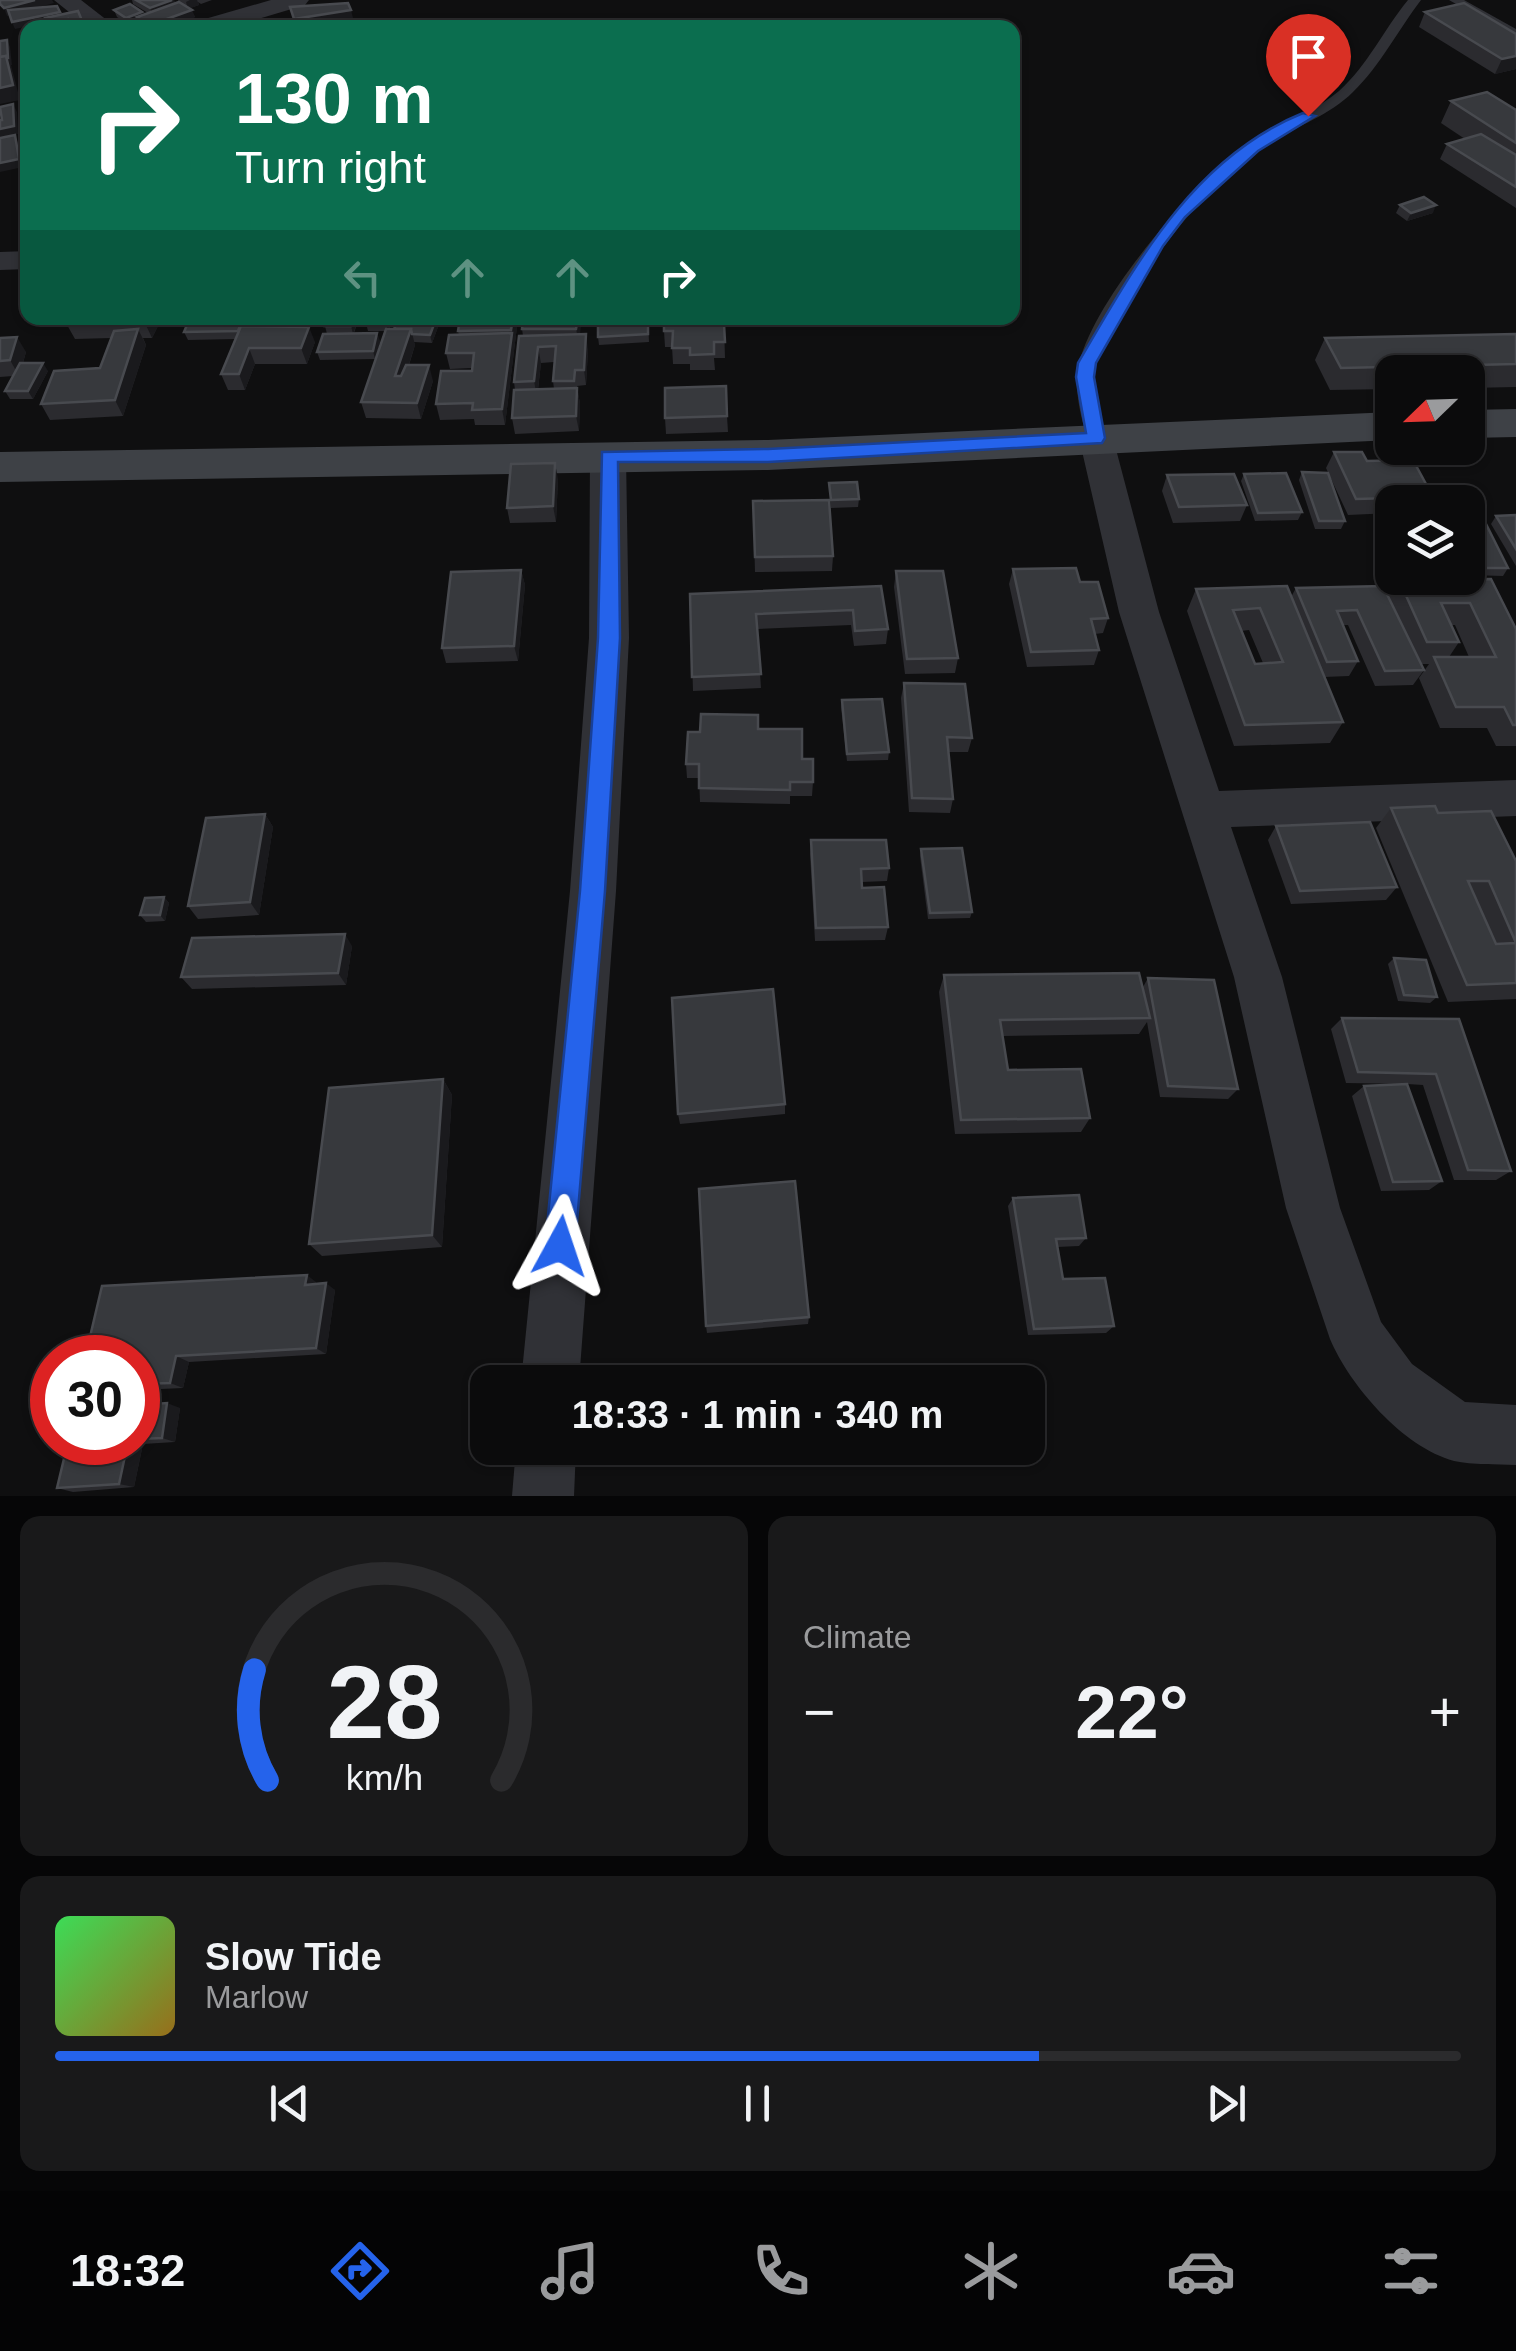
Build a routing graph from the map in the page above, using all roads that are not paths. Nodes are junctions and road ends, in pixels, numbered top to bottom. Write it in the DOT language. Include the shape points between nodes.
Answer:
graph roads {
  1 [pos="66,0"];
  2 [pos="297,0"];
  3 [pos="1415,0"];
  4 [pos="1455,0"];
  5 [pos="94,20"];
  6 [pos="228,20"];
  7 [pos="1516,34"];
  8 [pos="1516,423"];
  9 [pos="1485,424"];
  10 [pos="1375,427"];
  11 [pos="1096,438"];
  12 [pos="608,456"];
  13 [pos="0,467"];
  14 [pos="1516,798"];
  15 [pos="1202,810"];
  16 [pos="551,1365"];
  17 [pos="1516,1434"];
  18 [pos="545,1465"];
  19 [pos="543,1496"];
  1 -- 5 [label="street"];
  2 -- 6 [label="street"];
  3 -- 11 [label="lane" via="1340,97 1252,148 1156,244 1087,363"];
  4 -- 7 [label="lane"];
  8 -- 9 [label="main road"];
  10 -- 11 [label="main road"];
  11 -- 12 [label="main road" via="768,456"];
  11 -- 15 [label="street" via="1138,612"];
  12 -- 13 [label="main road"];
  12 -- 16 [label="street" via="609,638"];
  14 -- 15 [label="street"];
  15 -- 17 [label="street" via="1258,977 1313,1208 1360,1339 1390,1385 1456,1431"];
  18 -- 19 [label="street"];
}
